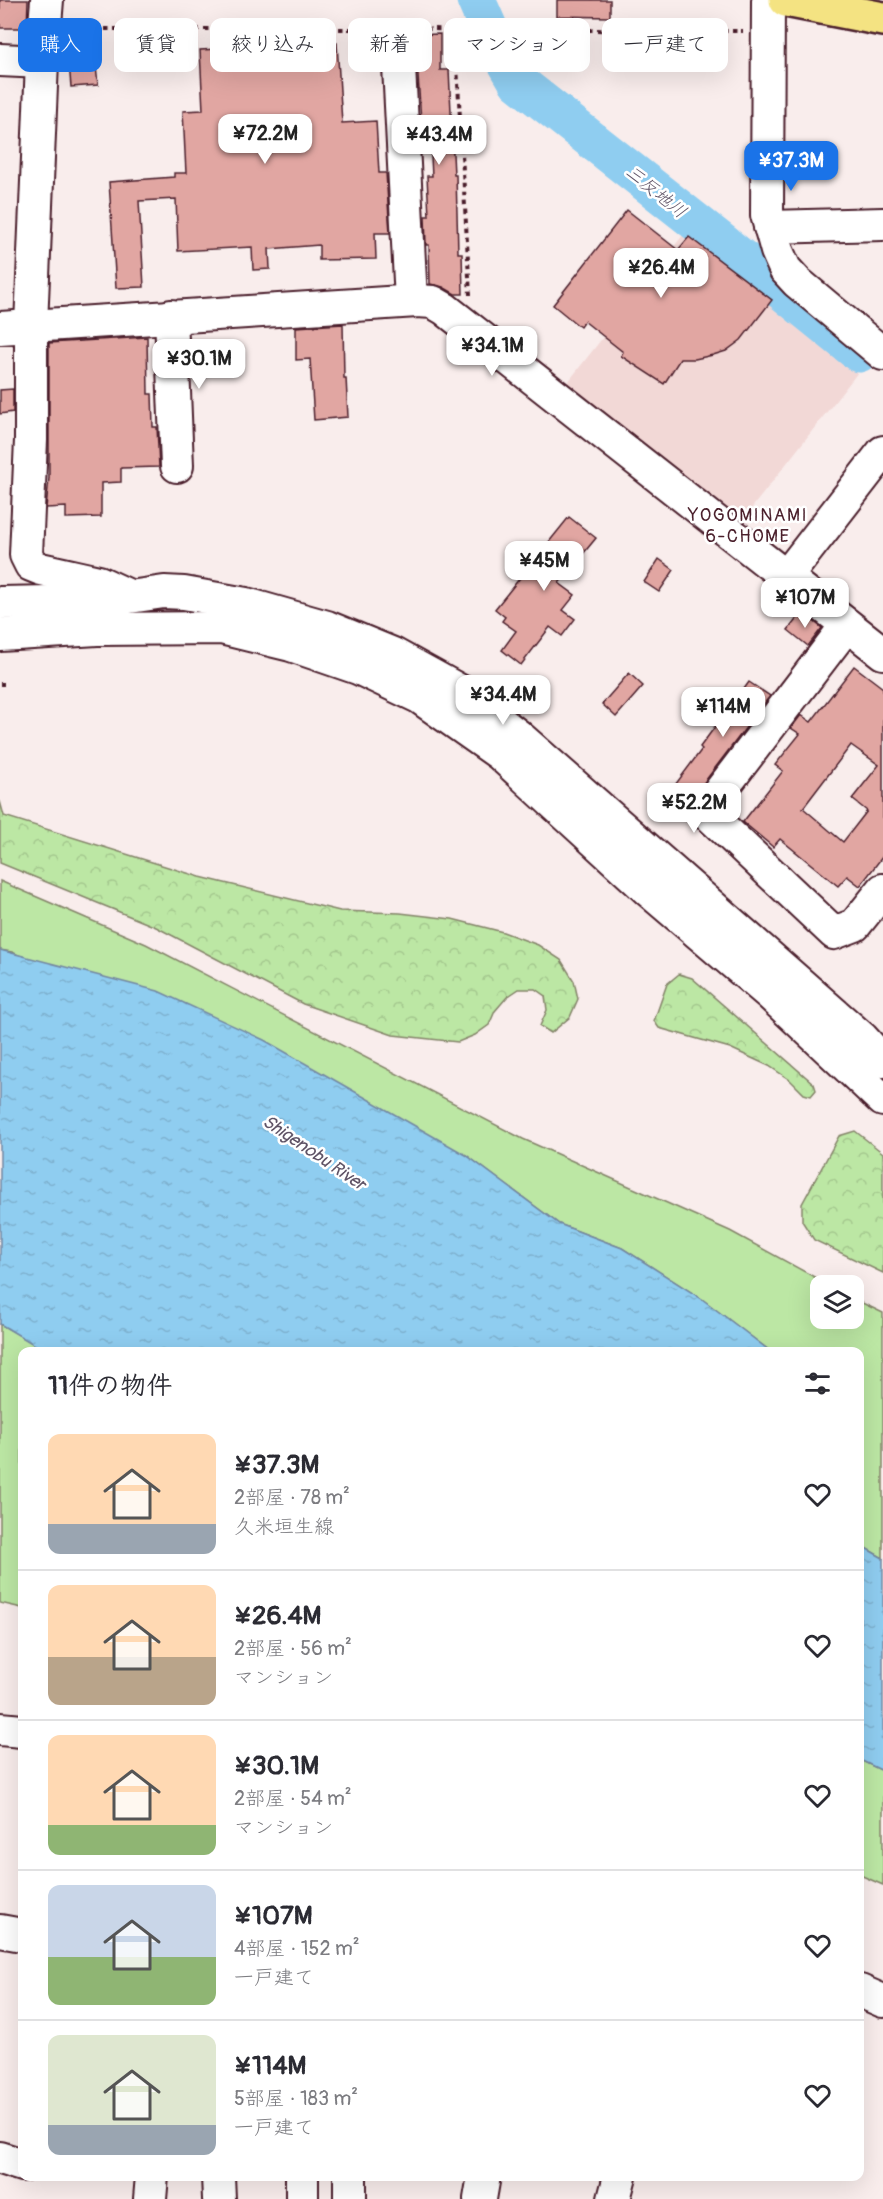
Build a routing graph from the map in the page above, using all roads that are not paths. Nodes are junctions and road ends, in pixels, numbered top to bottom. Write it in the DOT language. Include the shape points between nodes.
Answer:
graph roads {
  1 [pos="768,0"];
  2 [pos="786,0"];
  3 [pos="883,19"];
  4 [pos="0,60"];
  5 [pos="18,61"];
  6 [pos="42,72"];
  7 [pos="400,72"];
  8 [pos="883,224"];
  9 [pos="770,226"];
  10 [pos="411,301"];
  11 [pos="171,316"];
  12 [pos="31,325"];
  13 [pos="0,328"];
  14 [pos="883,354"];
  15 [pos="883,452"];
  16 [pos="177,466"];
  17 [pos="786,577"];
  18 [pos="131,596"];
  19 [pos="0,603"];
  20 [pos="847,625"];
  21 [pos="221,628"];
  22 [pos="0,635"];
  23 [pos="883,653"];
  24 [pos="883,890"];
  25 [pos="883,1061"];
  26 [pos="883,1100"];
  27 [pos="0,1729"];
  28 [pos="18,1731"];
  29 [pos="0,1931"];
  30 [pos="18,1934"];
  31 [pos="864,1992"];
  32 [pos="883,2001"];
  33 [pos="864,2005"];
  34 [pos="0,2158"];
  35 [pos="18,2164"];
  36 [pos="152,2181"];
  37 [pos="218,2181"];
  38 [pos="302,2181"];
  39 [pos="350,2181"];
  40 [pos="483,2181"];
  41 [pos="619,2181"];
  42 [pos="150,2199"];
  43 [pos="219,2199"];
  44 [pos="302,2199"];
  45 [pos="350,2199"];
  46 [pos="480,2199"];
  47 [pos="614,2199"];
  1 -- 9 [label="street" via="766,196"];
  2 -- 3 [label="main road"];
  4 -- 5 [label="street"];
  6 -- 12 [label="street"];
  7 -- 10 [label="street"];
  8 -- 9 [label="street"];
  9 -- 14 [label="street" via="785,269"];
  10 -- 11 [label="street"];
  10 -- 17 [label="street" via="433,302 463,323"];
  11 -- 12 [label="street"];
  11 -- 16 [label="street"];
  12 -- 13 [label="street"];
  12 -- 18 [label="street" via="26,555 31,565 41,569 99,582"];
  15 -- 17 [label="street"];
  17 -- 20 [label="street"];
  18 -- 19 [label="street" via="102,601"];
  18 -- 21 [label="street" via="181,610"];
  18 -- 25 [label="street" via="164,592 246,604 327,627 382,650 462,692 517,735 862,1038"];
  20 -- 23 [label="street"];
  20 -- 24 [label="street" via="705,811 834,933 855,925"];
  21 -- 22 [label="street"];
  21 -- 26 [label="street" via="291,645 358,668 419,697 491,747"];
  27 -- 28 [label="street"];
  29 -- 30 [label="street"];
  31 -- 32 [label="street"];
  32 -- 33 [label="street" via="870,2007"];
  34 -- 35 [label="street"];
  36 -- 42 [label="street"];
  37 -- 43 [label="street"];
  38 -- 44 [label="street"];
  39 -- 45 [label="street"];
  40 -- 46 [label="street"];
  41 -- 47 [label="street"];
}
